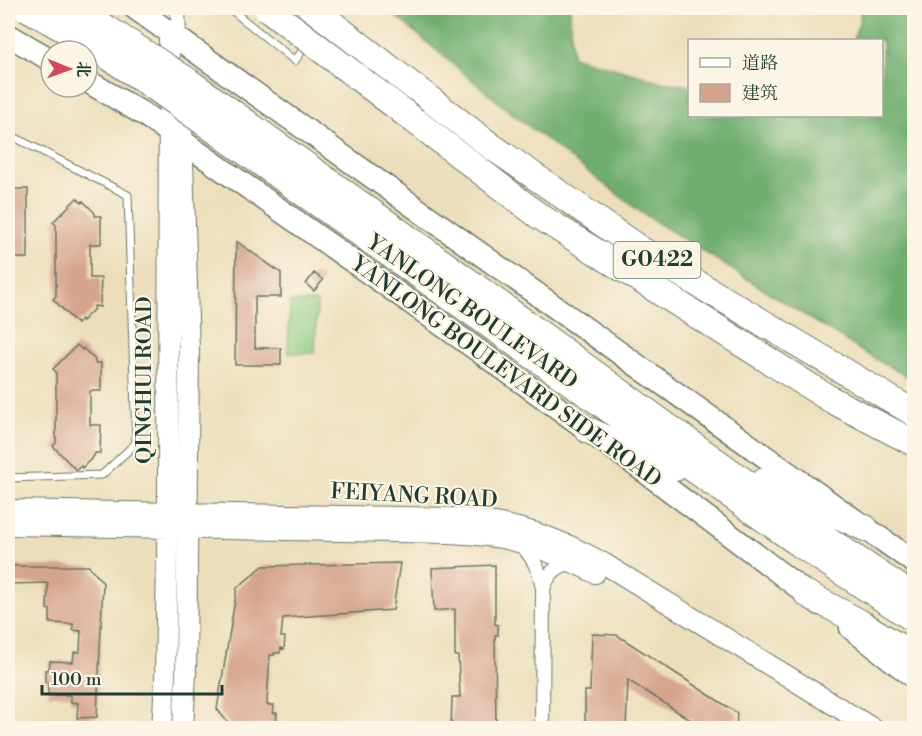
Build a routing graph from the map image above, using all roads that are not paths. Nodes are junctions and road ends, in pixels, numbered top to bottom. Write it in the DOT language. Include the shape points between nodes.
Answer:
graph roads {
  1 [pos="27,8"];
  2 [pos="75,8"];
  3 [pos="135,8"];
  4 [pos="169,8"];
  5 [pos="178,8"];
  6 [pos="229,8"];
  7 [pos="267,8"];
  8 [pos="331,8"];
  9 [pos="316,16"];
  10 [pos="8,34"];
  11 [pos="313,34"];
  12 [pos="174,36"];
  13 [pos="39,53"];
  14 [pos="99,88"];
  15 [pos="8,134"];
  16 [pos="176,136"];
  17 [pos="455,286"];
  18 [pos="915,413"];
  19 [pos="588,430"];
  20 [pos="915,443"];
  21 [pos="705,454"];
  22 [pos="8,478"];
  23 [pos="719,487"];
  24 [pos="8,510"];
  25 [pos="167,520"];
  26 [pos="188,521"];
  27 [pos="8,525"];
  28 [pos="865,528"];
  29 [pos="520,543"];
  30 [pos="574,562"];
  31 [pos="915,562"];
  32 [pos="543,589"];
  33 [pos="807,594"];
  34 [pos="915,597"];
  35 [pos="915,619"];
  36 [pos="915,656"];
  37 [pos="915,677"];
  38 [pos="162,729"];
  39 [pos="183,729"];
  40 [pos="542,729"];
  41 [pos="848,729"];
  42 [pos="872,729"];
  1 -- 17 [label="highway, YANLONG BOULEVARD, bridge" via="85,41"];
  2 -- 17 [label="highway, YANLONG BOULEVARD, bridge" via="189,81"];
  3 -- 12 [label="main road"];
  4 -- 12 [label="street"];
  5 -- 12 [label="street"];
  6 -- 11 [label="lane" via="295,61"];
  7 -- 20 [label="highway, G0422, bridge" via="540,216 830,399"];
  8 -- 9 [label="lane"];
  9 -- 18 [label="highway, G0422, bridge" via="491,146 638,248"];
  10 -- 13 [label="main road"];
  12 -- 16 [label="street, QINGHUI ROAD"];
  12 -- 28 [label="main road"];
  14 -- 16 [label="main road, YANLONG BOULEVARD SIDE ROAD"];
  15 -- 22 [label="lane" via="128,195 136,443 102,475"];
  16 -- 19 [label="main road, YANLONG BOULEVARD SIDE ROAD"];
  16 -- 25 [label="street, QINGHUI ROAD"];
  16 -- 26 [label="street, QINGHUI ROAD" via="189,351"];
  17 -- 21 [label="highway, YANLONG BOULEVARD"];
  17 -- 23 [label="highway, YANLONG BOULEVARD"];
  19 -- 23 [label="highway"];
  19 -- 33 [label="main road, YANLONG BOULEVARD SIDE ROAD"];
  21 -- 28 [label="highway"];
  21 -- 34 [label="highway, YANLONG BOULEVARD"];
  23 -- 35 [label="highway, YANLONG BOULEVARD"];
  24 -- 25 [label="street, FEIYANG ROAD"];
  25 -- 26 [label="street, FEIYANG ROAD"];
  25 -- 27 [label="street, FEIYANG ROAD"];
  25 -- 38 [label="street, QINGHUI ROAD"];
  26 -- 29 [label="street, FEIYANG ROAD" via="449,533"];
  26 -- 39 [label="street, QINGHUI ROAD"];
  26 -- 42 [label="street, FEIYANG ROAD" via="456,518 501,523 542,534 603,563"];
  28 -- 31 [label="main road"];
  29 -- 30 [label="street, FEIYANG ROAD"];
  29 -- 32 [label="street" via="536,565"];
  30 -- 32 [label="street" via="555,569"];
  30 -- 41 [label="street, FEIYANG ROAD"];
  32 -- 40 [label="street"];
  33 -- 36 [label="highway"];
  33 -- 37 [label="main road, YANLONG BOULEVARD SIDE ROAD"];
}
